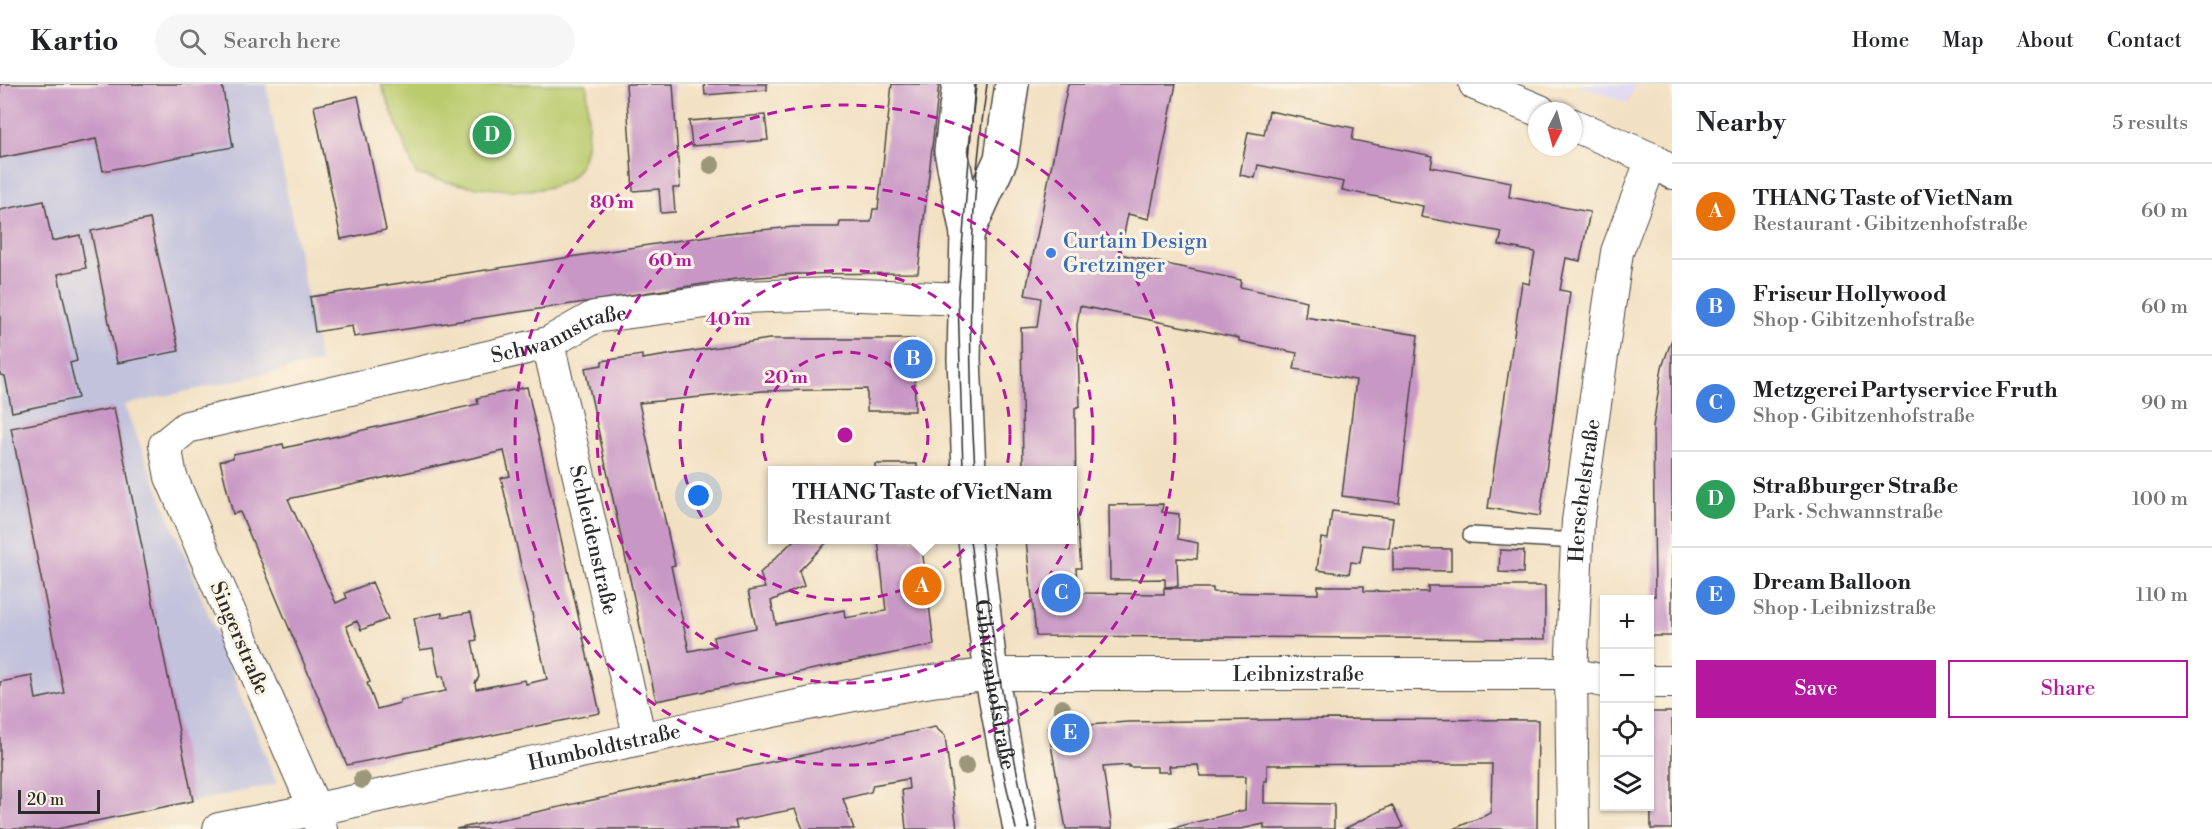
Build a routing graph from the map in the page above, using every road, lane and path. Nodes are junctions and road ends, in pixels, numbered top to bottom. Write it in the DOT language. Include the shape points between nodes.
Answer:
graph roads {
  1 [pos="959,84"];
  2 [pos="1012,84"];
  3 [pos="1475,84"];
  4 [pos="1528,106"];
  5 [pos="1582,129"];
  6 [pos="1662,166"];
  7 [pos="968,234"];
  8 [pos="966,299"];
  9 [pos="548,343"];
  10 [pos="165,445"];
  11 [pos="969,466"];
  12 [pos="1472,535"];
  13 [pos="1577,541"];
  14 [pos="975,544"];
  15 [pos="991,674"];
  16 [pos="1571,674"];
  17 [pos="1600,680"];
  18 [pos="1654,682"];
  19 [pos="1672,682"];
  20 [pos="640,739"];
  21 [pos="318,820"];
  22 [pos="219,829"];
  23 [pos="1020,829"];
  24 [pos="1573,829"];
  1 -- 7 [label="main road" via="951,151"];
  2 -- 7 [label="main road" via="1001,159"];
  3 -- 4 [label="street"];
  5 -- 6 [label="street"];
  6 -- 13 [label="street, Herschelstraße" via="1617,252"];
  7 -- 8 [label="main road"];
  8 -- 9 [label="street, Schwannstraße" via="834,294 743,297 594,317"];
  8 -- 11 [label="main road"];
  9 -- 10 [label="street, Schwannstraße" via="187,426"];
  9 -- 20 [label="street, Schleidenstraße"];
  10 -- 21 [label="street, Singerstraße" via="171,477"];
  12 -- 13 [label="lane"];
  13 -- 16 [label="street, Herschelstraße"];
  14 -- 15 [label="main road, Gibitzenhofstraße"];
  15 -- 16 [label="street, Leibnizstraße"];
  15 -- 20 [label="street, Humboldtstraße" via="921,683"];
  15 -- 23 [label="main road, Gibitzenhofstraße"];
  16 -- 17 [label="street, Leibnizstraße"];
  16 -- 24 [label="street, Herschelstraße"];
  18 -- 19 [label="street"];
  20 -- 21 [label="street, Humboldtstraße"];
  21 -- 22 [label="street, Humboldtstraße"];
}
